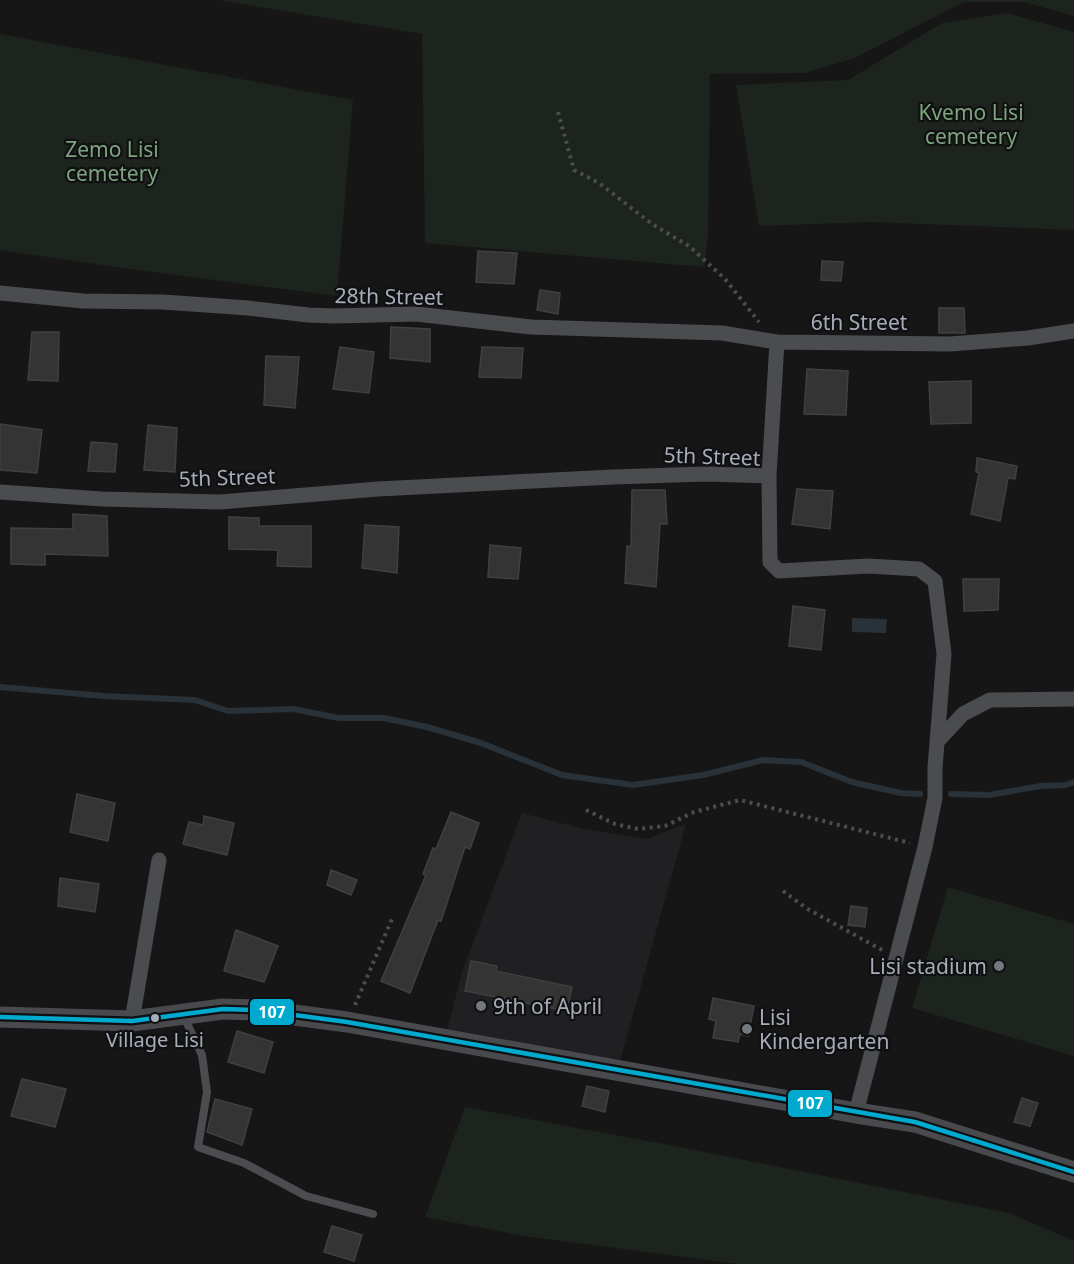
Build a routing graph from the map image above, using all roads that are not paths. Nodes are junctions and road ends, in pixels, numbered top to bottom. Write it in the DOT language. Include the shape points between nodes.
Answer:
graph roads {
  1 [pos="0,293"];
  2 [pos="1071,328"];
  3 [pos="777,342"];
  4 [pos="769,477"];
  5 [pos="0,492"];
  6 [pos="1074,699"];
  7 [pos="937,742"];
  8 [pos="159,860"];
  9 [pos="183,1015"];
  10 [pos="0,1017"];
  11 [pos="132,1021"];
  12 [pos="856,1113"];
  13 [pos="1074,1172"];
  14 [pos="373,1214"];
  1 -- 3 [label="street, 28th Street" via="308,315 416,314 531,327 722,333"];
  2 -- 3 [label="street, 6th Street" via="1028,338 950,344"];
  3 -- 4 [label="street"];
  4 -- 5 [label="street, 5th Street" via="613,477 220,502 102,500"];
  4 -- 7 [label="street, 5th Street" via="770,562 779,572 868,566 919,569 935,581 944,654"];
  6 -- 7 [label="street" via="990,700 963,714"];
  7 -- 12 [label="street, 5th Street" via="935,798 925,847"];
  8 -- 11 [label="street"];
  9 -- 11 [label="main road"];
  9 -- 12 [label="main road" via="223,1009 257,1010 347,1022"];
  9 -- 14 [label="lane" via="202,1055 207,1092 198,1147 244,1163 306,1196"];
  10 -- 11 [label="main road"];
  12 -- 13 [label="main road" via="915,1122"];
}
